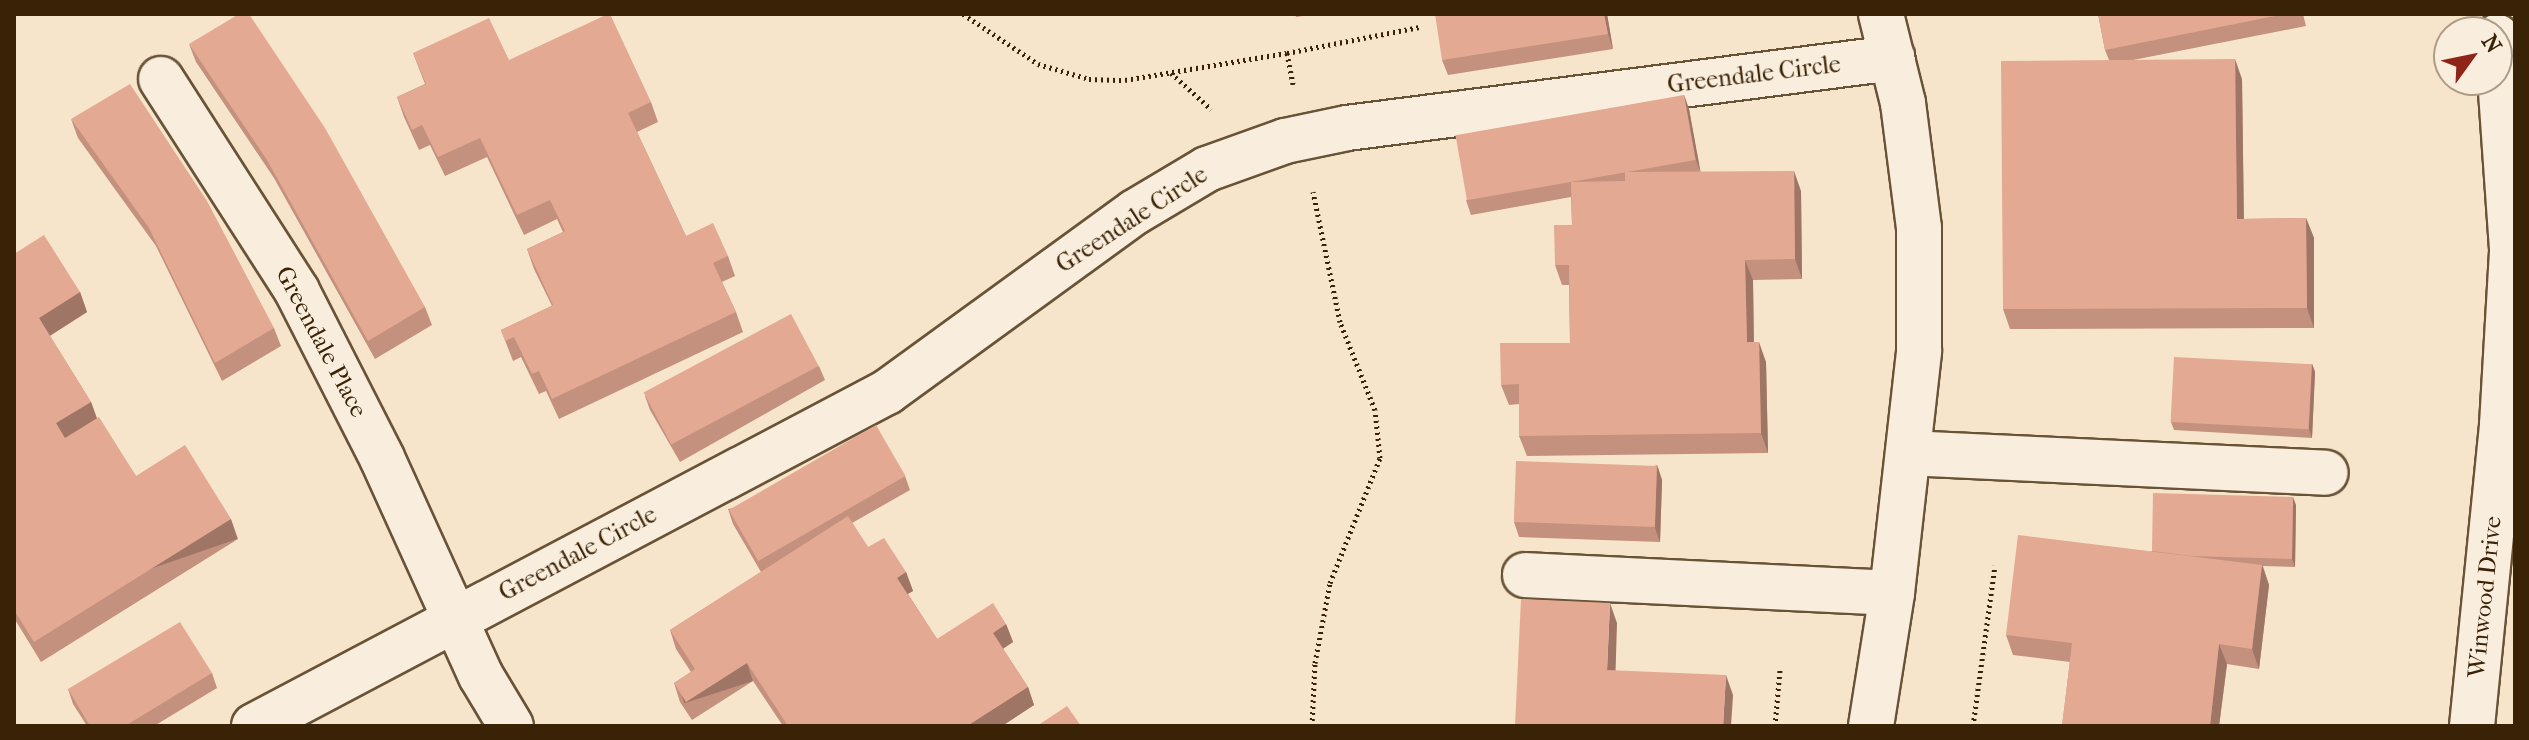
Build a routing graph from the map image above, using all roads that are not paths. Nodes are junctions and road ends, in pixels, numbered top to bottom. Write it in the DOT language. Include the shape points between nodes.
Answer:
graph roads {
  1 [pos="1883,14"];
  2 [pos="1893,58"];
  3 [pos="161,79"];
  4 [pos="2502,96"];
  5 [pos="2513,233"];
  6 [pos="1908,453"];
  7 [pos="2326,473"];
  8 [pos="1525,575"];
  9 [pos="1892,593"];
  10 [pos="455,620"];
  11 [pos="254,726"];
  12 [pos="511,726"];
  13 [pos="1871,726"];
  14 [pos="2472,726"];
  1 -- 2 [label="street"];
  2 -- 6 [label="street" via="1919,228 1919,351"];
  2 -- 10 [label="street, Greendale Circle" via="1303,137 1207,169 1135,212 887,392"];
  3 -- 10 [label="street, Greendale Place" via="297,291"];
  4 -- 5 [label="street, Winwood Drive"];
  5 -- 14 [label="street, Winwood Drive" via="2502,425"];
  6 -- 7 [label="street"];
  6 -- 9 [label="street"];
  8 -- 9 [label="street"];
  9 -- 13 [label="street"];
  10 -- 11 [label="street"];
  10 -- 12 [label="street, Greendale Place"];
}
